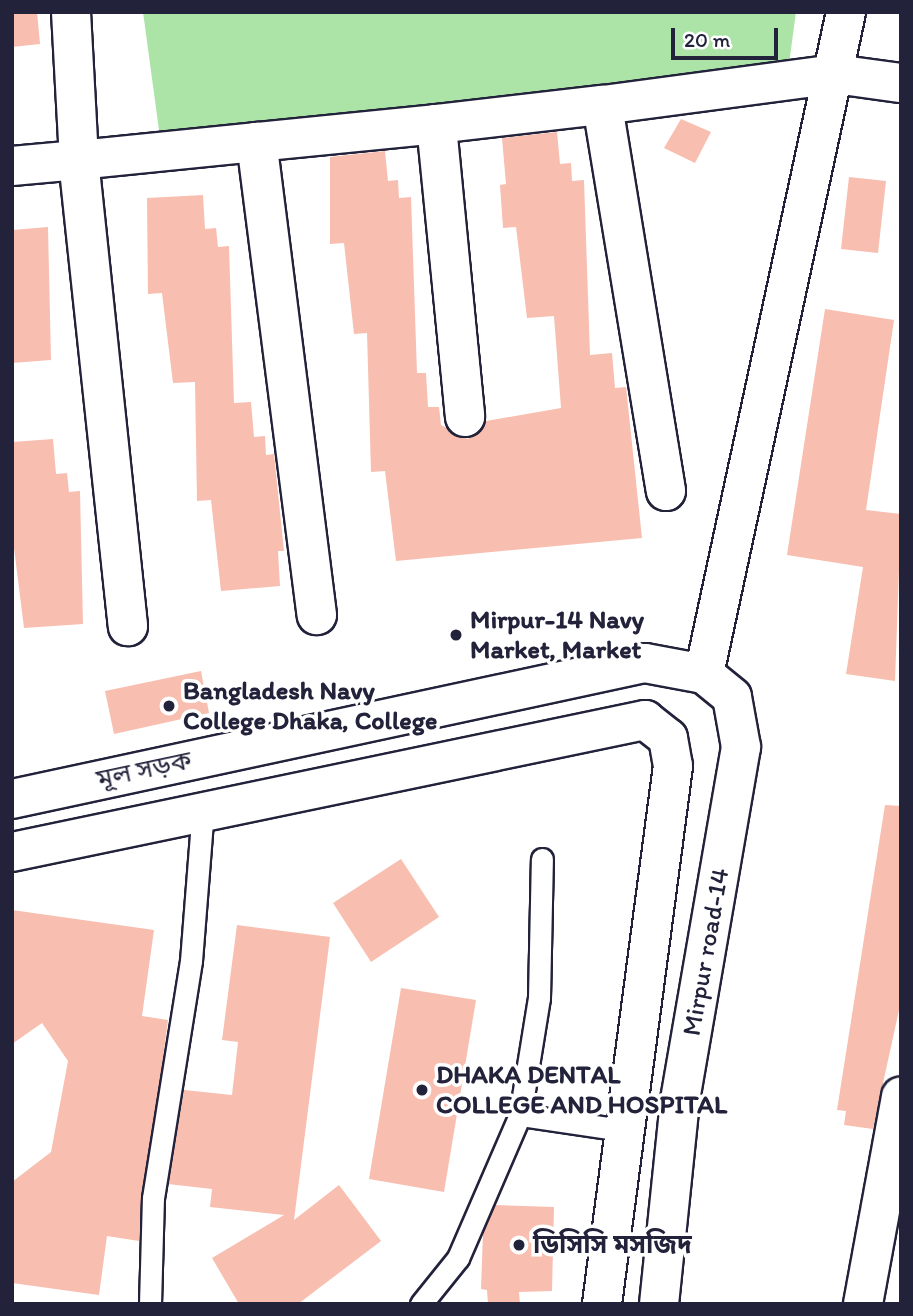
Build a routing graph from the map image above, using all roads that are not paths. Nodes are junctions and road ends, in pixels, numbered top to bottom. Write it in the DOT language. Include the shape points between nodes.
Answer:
graph roads {
  1 [pos="71,12"];
  2 [pos="846,12"];
  3 [pos="835,74"];
  4 [pos="901,83"];
  5 [pos="79,160"];
  6 [pos="12,166"];
  7 [pos="653,408"];
  8 [pos="666,491"];
  9 [pos="124,585"];
  10 [pos="128,626"];
  11 [pos="645,663"];
  12 [pos="704,674"];
  13 [pos="12,799"];
  14 [pos="203,810"];
  15 [pos="12,852"];
  16 [pos="542,859"];
  17 [pos="901,1096"];
  18 [pos="520,1115"];
  19 [pos="621,1130"];
  20 [pos="150,1304"];
  21 [pos="421,1304"];
  22 [pos="602,1304"];
  23 [pos="659,1304"];
  24 [pos="863,1304"];
  1 -- 5 [label="street"];
  2 -- 3 [label="street"];
  3 -- 4 [label="street"];
  3 -- 7 [label="street" via="603,105"];
  3 -- 12 [label="street"];
  5 -- 7 [label="street" via="256,142 316,609 257,142 436,124 465,417 437,124 602,105"];
  5 -- 9 [label="street"];
  6 -- 9 [label="street" via="78,160"];
  7 -- 8 [label="street"];
  9 -- 10 [label="street"];
  11 -- 12 [label="street, Mirpur road-14"];
  11 -- 13 [label="street, মূল সড়ক"];
  12 -- 23 [label="street, Mirpur road-14" via="732,697 741,747 680,1101"];
  14 -- 15 [label="street, মূল সড়ক"];
  14 -- 19 [label="street, মূল সড়ক" via="645,720 668,738 673,766"];
  14 -- 20 [label="lane" via="191,961 153,1198"];
  16 -- 18 [label="lane" via="539,998"];
  17 -- 24 [label="street"];
  18 -- 19 [label="lane"];
  18 -- 21 [label="lane" via="457,1258"];
  19 -- 22 [label="street"];
}
